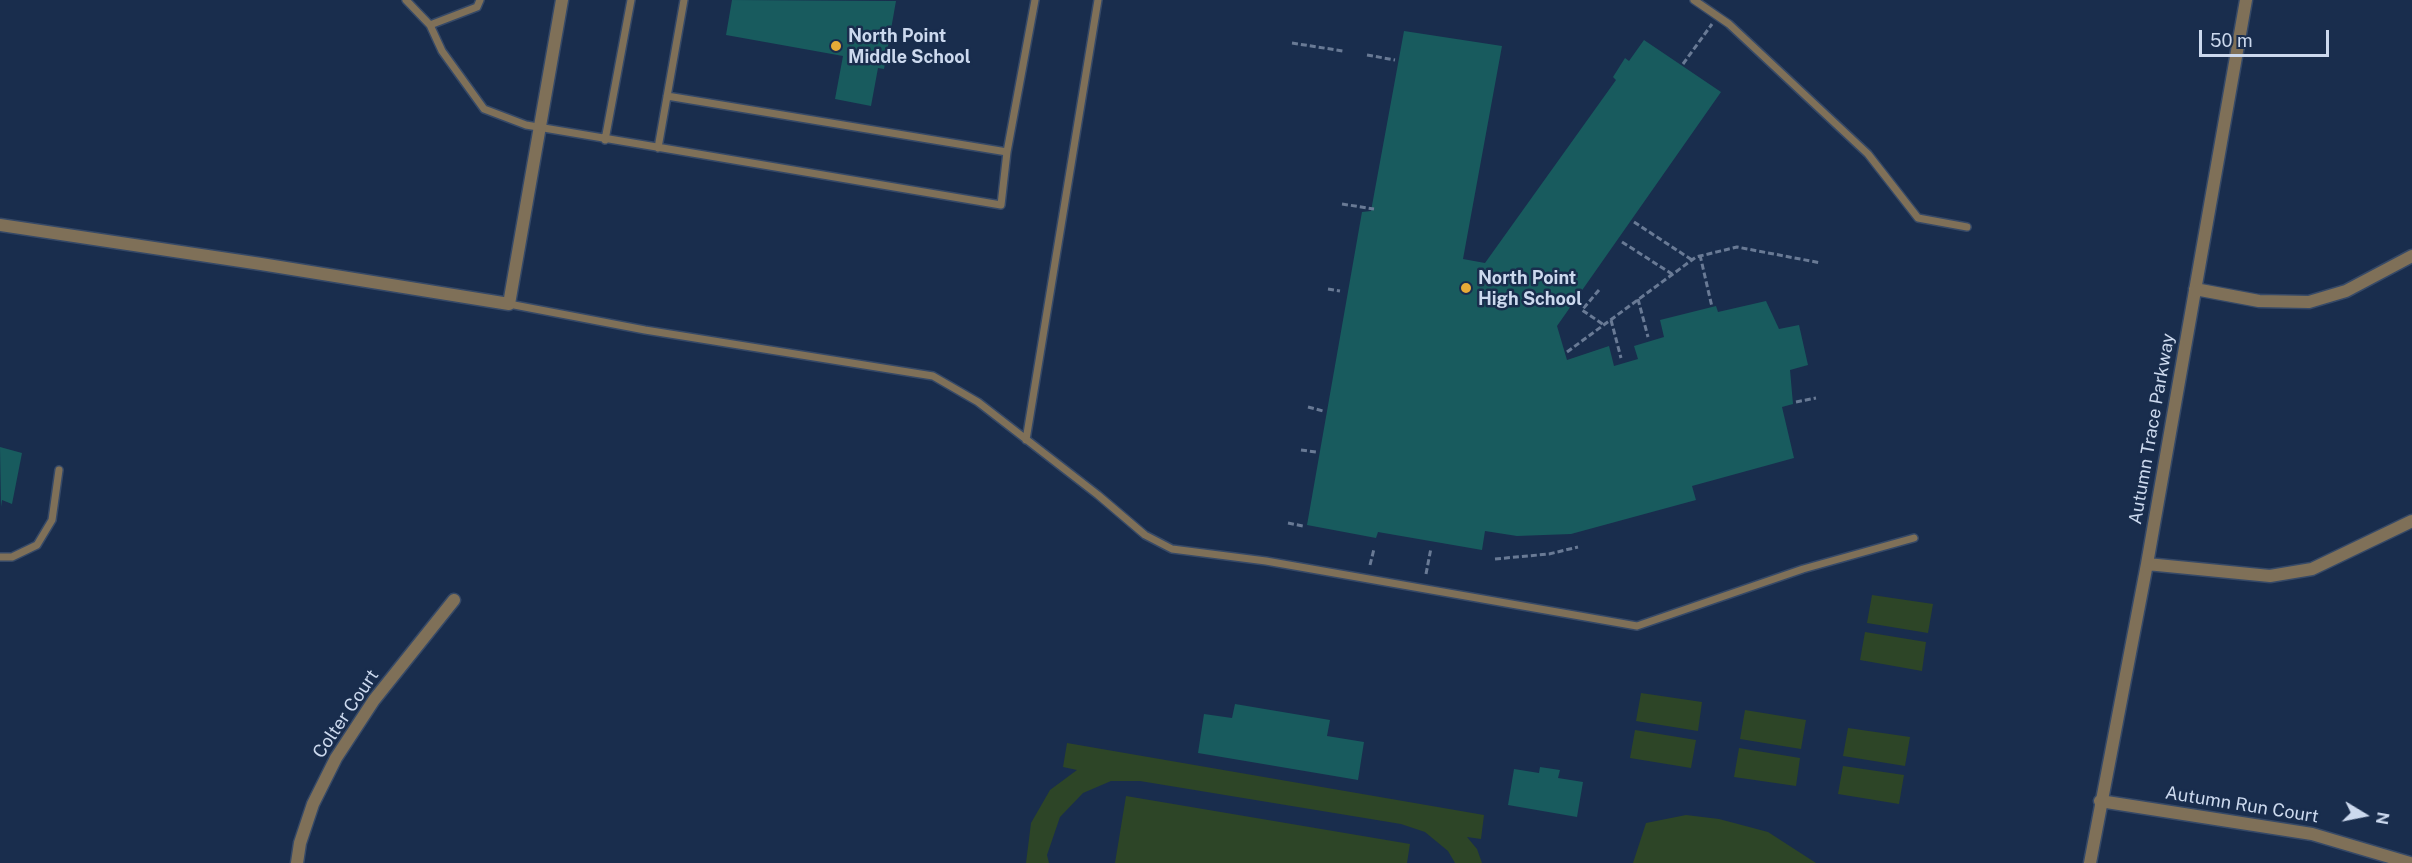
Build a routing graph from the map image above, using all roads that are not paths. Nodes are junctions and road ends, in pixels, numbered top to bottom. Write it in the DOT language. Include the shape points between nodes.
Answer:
graph roads {
  1 [pos="406,0"];
  2 [pos="480,0"];
  3 [pos="562,0"];
  4 [pos="631,0"];
  5 [pos="684,0"];
  6 [pos="1035,0"];
  7 [pos="1098,0"];
  8 [pos="1694,0"];
  9 [pos="2246,0"];
  10 [pos="430,25"];
  11 [pos="667,96"];
  12 [pos="540,129"];
  13 [pos="605,140"];
  14 [pos="658,148"];
  15 [pos="1007,152"];
  16 [pos="0,225"];
  17 [pos="1966,226"];
  18 [pos="2412,256"];
  19 [pos="2195,289"];
  20 [pos="509,304"];
  21 [pos="1026,440"];
  22 [pos="59,470"];
  23 [pos="2412,520"];
  24 [pos="1914,538"];
  25 [pos="0,557"];
  26 [pos="2147,564"];
  27 [pos="454,600"];
  28 [pos="2100,801"];
  29 [pos="297,863"];
  30 [pos="2090,863"];
  31 [pos="2410,863"];
  1 -- 10 [label="lane"];
  2 -- 10 [label="lane" via="477,7"];
  3 -- 12 [label="street"];
  4 -- 13 [label="lane"];
  5 -- 11 [label="lane"];
  6 -- 15 [label="lane"];
  7 -- 21 [label="lane"];
  8 -- 17 [label="lane" via="1728,24 1868,154 1918,218"];
  9 -- 19 [label="street, Autumn Trace Parkway"];
  10 -- 12 [label="lane" via="442,51 484,109"];
  11 -- 14 [label="lane"];
  11 -- 15 [label="lane"];
  12 -- 13 [label="lane"];
  12 -- 20 [label="street"];
  13 -- 14 [label="lane"];
  14 -- 15 [label="lane" via="1002,205"];
  16 -- 20 [label="street"];
  18 -- 19 [label="street" via="2346,291 2309,302 2259,301"];
  19 -- 26 [label="street, Autumn Trace Parkway"];
  20 -- 21 [label="lane" via="933,376 978,402"];
  21 -- 24 [label="lane" via="1145,535 1172,549 1266,561 1637,626 1803,569"];
  22 -- 25 [label="lane" via="52,520 37,545 12,557"];
  23 -- 26 [label="street" via="2312,569 2270,576"];
  26 -- 28 [label="street, Autumn Trace Parkway"];
  27 -- 29 [label="street, Colter Court" via="374,700 336,758 313,804"];
  28 -- 30 [label="street, Autumn Trace Parkway"];
  28 -- 31 [label="street, Autumn Run Court" via="2312,834"];
}
